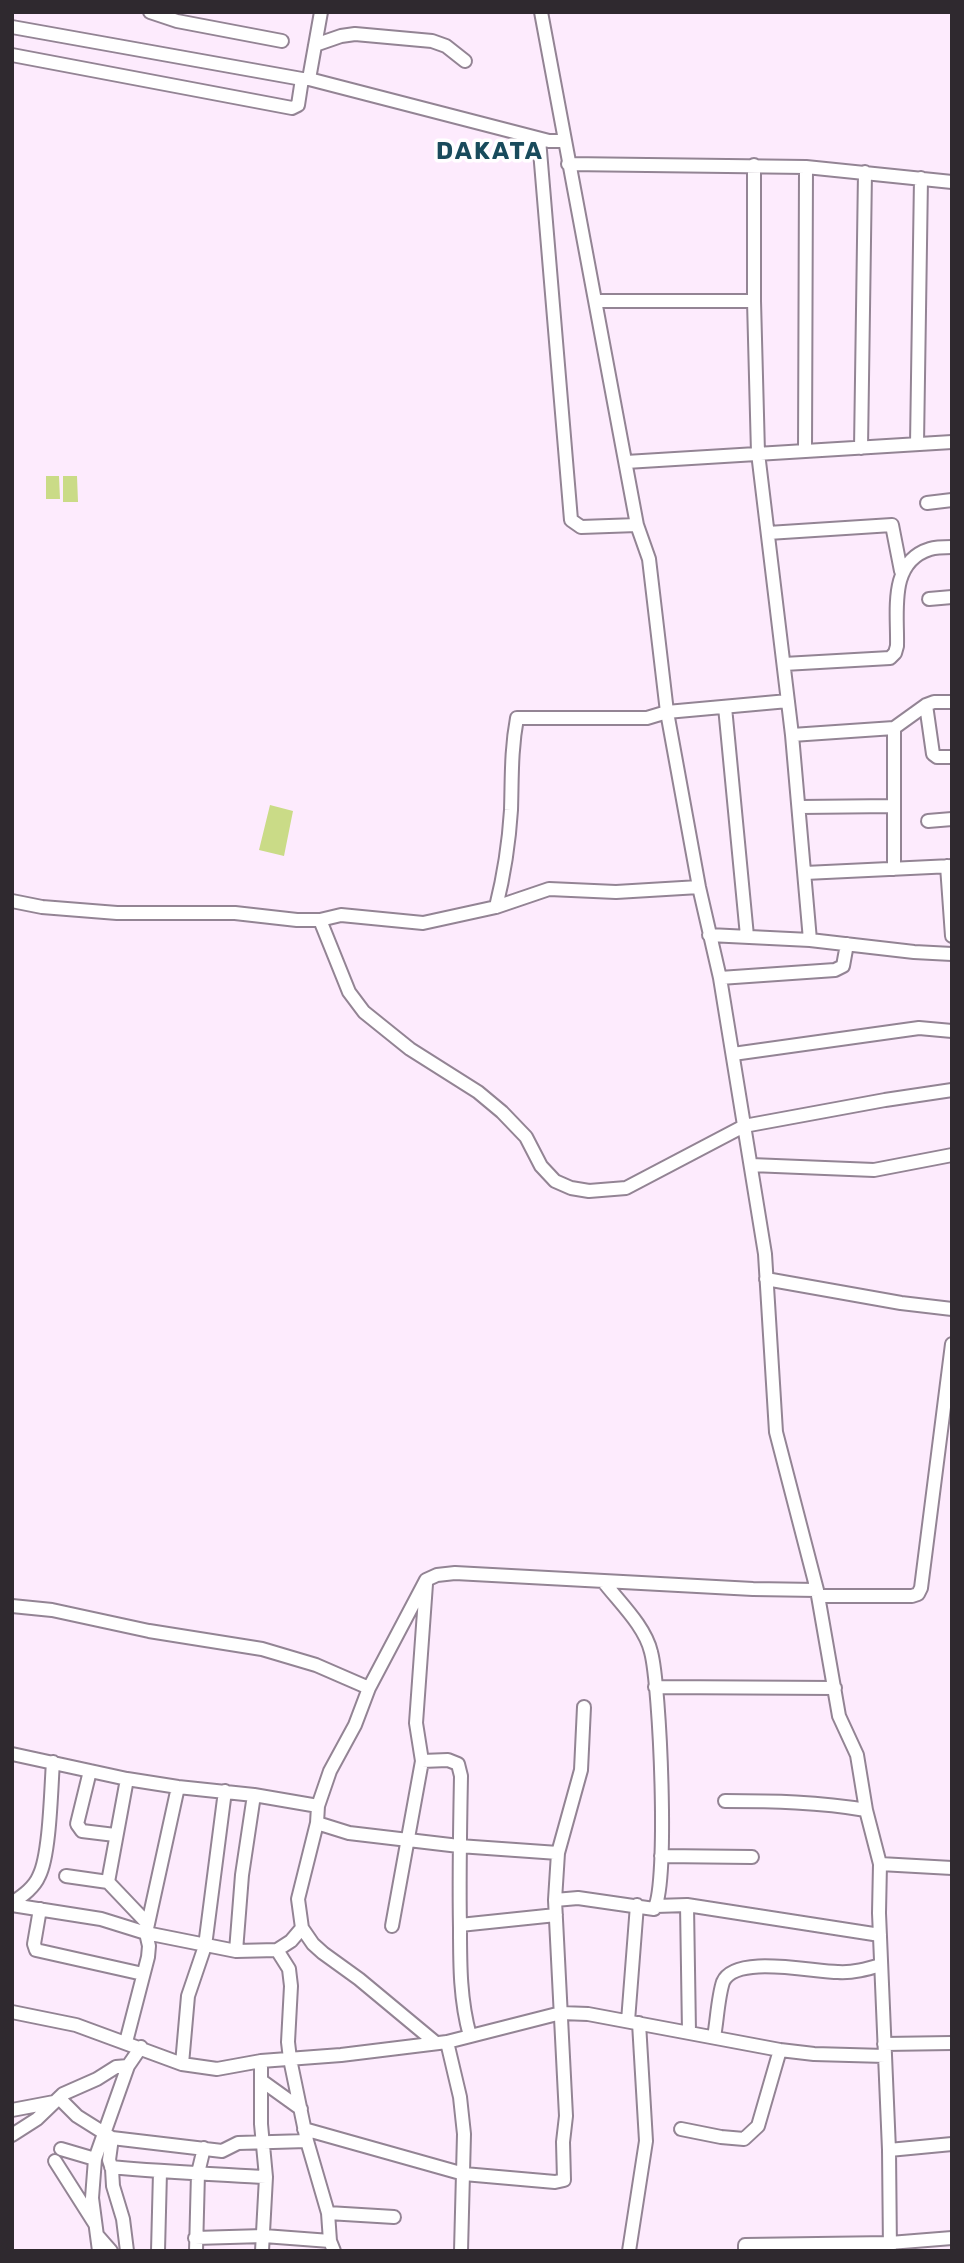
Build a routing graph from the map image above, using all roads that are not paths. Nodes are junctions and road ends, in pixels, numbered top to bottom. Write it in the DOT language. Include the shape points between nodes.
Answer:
graph roads {
  1 [pos="150,12"];
  2 [pos="321,12"];
  3 [pos="541,12"];
  4 [pos="12,27"];
  5 [pos="282,41"];
  6 [pos="316,45"];
  7 [pos="12,55"];
  8 [pos="465,61"];
  9 [pos="306,79"];
  10 [pos="539,139"];
  11 [pos="564,141"];
  12 [pos="568,164"];
  13 [pos="754,165"];
  14 [pos="806,167"];
  15 [pos="865,172"];
  16 [pos="921,178"];
  17 [pos="952,181"];
  18 [pos="595,301"];
  19 [pos="754,301"];
  20 [pos="952,442"];
  21 [pos="916,444"];
  22 [pos="861,448"];
  23 [pos="805,451"];
  24 [pos="758,453"];
  25 [pos="626,462"];
  26 [pos="952,500"];
  27 [pos="928,503"];
  28 [pos="637,525"];
  29 [pos="768,533"];
  30 [pos="952,547"];
  31 [pos="901,570"];
  32 [pos="952,597"];
  33 [pos="929,598"];
  34 [pos="784,664"];
  35 [pos="788,701"];
  36 [pos="952,702"];
  37 [pos="926,705"];
  38 [pos="724,707"];
  39 [pos="667,712"];
  40 [pos="894,728"];
  41 [pos="792,735"];
  42 [pos="952,757"];
  43 [pos="894,806"];
  44 [pos="800,807"];
  45 [pos="952,819"];
  46 [pos="928,821"];
  47 [pos="950,866"];
  48 [pos="894,869"];
  49 [pos="804,873"];
  50 [pos="699,887"];
  51 [pos="12,901"];
  52 [pos="496,906"];
  53 [pos="320,919"];
  54 [pos="709,935"];
  55 [pos="747,936"];
  56 [pos="952,936"];
  57 [pos="810,940"];
  58 [pos="847,944"];
  59 [pos="952,954"];
  60 [pos="720,978"];
  61 [pos="952,1031"];
  62 [pos="733,1054"];
  63 [pos="952,1090"];
  64 [pos="744,1126"];
  65 [pos="952,1155"];
  66 [pos="751,1165"];
  67 [pos="766,1279"];
  68 [pos="952,1310"];
  69 [pos="952,1344"];
  70 [pos="426,1580"];
  71 [pos="603,1581"];
  72 [pos="818,1593"];
  73 [pos="12,1605"];
  74 [pos="655,1687"];
  75 [pos="369,1688"];
  76 [pos="835,1688"];
  77 [pos="584,1707"];
  78 [pos="12,1754"];
  79 [pos="422,1761"];
  80 [pos="53,1762"];
  81 [pos="90,1771"];
  82 [pos="127,1779"];
  83 [pos="178,1787"];
  84 [pos="225,1791"];
  85 [pos="254,1795"];
  86 [pos="725,1801"];
  87 [pos="318,1806"];
  88 [pos="866,1810"];
  89 [pos="317,1823"];
  90 [pos="115,1835"];
  91 [pos="408,1840"];
  92 [pos="459,1846"];
  93 [pos="558,1853"];
  94 [pos="662,1856"];
  95 [pos="752,1857"];
  96 [pos="880,1864"];
  97 [pos="952,1868"];
  98 [pos="66,1876"];
  99 [pos="108,1882"];
  100 [pos="555,1900"];
  101 [pos="12,1904"];
  102 [pos="637,1905"];
  103 [pos="687,1905"];
  104 [pos="656,1906"];
  105 [pos="40,1909"];
  106 [pos="556,1915"];
  107 [pos="460,1925"];
  108 [pos="392,1926"];
  109 [pos="147,1928"];
  110 [pos="302,1928"];
  111 [pos="880,1935"];
  112 [pos="205,1946"];
  113 [pos="277,1950"];
  114 [pos="236,1951"];
  115 [pos="881,1965"];
  116 [pos="143,1975"];
  117 [pos="12,2012"];
  118 [pos="561,2013"];
  119 [pos="633,2022"];
  120 [pos="689,2032"];
  121 [pos="470,2036"];
  122 [pos="714,2037"];
  123 [pos="126,2042"];
  124 [pos="441,2042"];
  125 [pos="952,2043"];
  126 [pos="141,2048"];
  127 [pos="780,2050"];
  128 [pos="884,2050"];
  129 [pos="290,2059"];
  130 [pos="261,2061"];
  131 [pos="182,2064"];
  132 [pos="128,2066"];
  133 [pos="262,2081"];
  134 [pos="57,2100"];
  135 [pos="12,2109"];
  136 [pos="301,2109"];
  137 [pos="681,2129"];
  138 [pos="12,2135"];
  139 [pos="305,2135"];
  140 [pos="108,2137"];
  141 [pos="264,2142"];
  142 [pos="952,2144"];
  143 [pos="204,2148"];
  144 [pos="61,2149"];
  145 [pos="889,2150"];
  146 [pos="95,2159"];
  147 [pos="55,2161"];
  148 [pos="111,2167"];
  149 [pos="160,2172"];
  150 [pos="198,2173"];
  151 [pos="464,2174"];
  152 [pos="266,2177"];
  153 [pos="328,2213"];
  154 [pos="394,2217"];
  155 [pos="96,2230"];
  156 [pos="264,2236"];
  157 [pos="952,2238"];
  158 [pos="195,2244"];
  159 [pos="925,2245"];
  160 [pos="332,2246"];
  161 [pos="890,2247"];
  162 [pos="99,2251"];
  163 [pos="111,2251"];
  164 [pos="127,2251"];
  165 [pos="158,2251"];
  166 [pos="262,2251"];
  167 [pos="461,2251"];
  168 [pos="629,2251"];
  169 [pos="745,2251"];
  1 -- 5 [label="street"];
  2 -- 6 [label="street"];
  3 -- 11 [label="street"];
  4 -- 9 [label="street"];
  6 -- 8 [label="street" via="355,34 432,41"];
  6 -- 9 [label="street"];
  7 -- 9 [label="street" via="292,108 298,105"];
  9 -- 10 [label="street"];
  10 -- 11 [label="street"];
  10 -- 28 [label="street" via="571,520 581,527"];
  11 -- 12 [label="street"];
  12 -- 13 [label="street"];
  12 -- 18 [label="street"];
  13 -- 14 [label="street"];
  13 -- 19 [label="street"];
  14 -- 15 [label="street"];
  14 -- 23 [label="street"];
  15 -- 16 [label="street"];
  15 -- 22 [label="street"];
  16 -- 17 [label="street"];
  16 -- 21 [label="street"];
  18 -- 19 [label="street"];
  18 -- 25 [label="street"];
  19 -- 24 [label="street"];
  20 -- 21 [label="street"];
  21 -- 22 [label="street"];
  22 -- 23 [label="street"];
  23 -- 24 [label="street"];
  24 -- 25 [label="street"];
  24 -- 29 [label="street"];
  25 -- 28 [label="street"];
  26 -- 27 [label="street"];
  28 -- 39 [label="street" via="649,559"];
  29 -- 31 [label="street" via="890,524"];
  29 -- 34 [label="street"];
  30 -- 31 [label="street" via="930,548"];
  31 -- 34 [label="street" via="897,646 890,658"];
  32 -- 33 [label="street"];
  34 -- 35 [label="street"];
  35 -- 38 [label="street"];
  35 -- 41 [label="street"];
  36 -- 37 [label="street"];
  37 -- 40 [label="street"];
  37 -- 42 [label="street" via="933,754"];
  38 -- 39 [label="street"];
  38 -- 55 [label="street"];
  39 -- 50 [label="street"];
  39 -- 52 [label="street" via="647,718 517,718 504,876"];
  40 -- 41 [label="street"];
  40 -- 43 [label="street"];
  41 -- 44 [label="street"];
  43 -- 44 [label="street"];
  43 -- 48 [label="street"];
  44 -- 49 [label="street"];
  45 -- 46 [label="street"];
  47 -- 48 [label="street"];
  47 -- 56 [label="street"];
  48 -- 49 [label="street"];
  49 -- 57 [label="street"];
  50 -- 52 [label="street" via="549,890"];
  50 -- 54 [label="street"];
  51 -- 53 [label="street" via="117,913"];
  52 -- 53 [label="street" via="423,923 341,915"];
  53 -- 64 [label="street" via="349,992 364,1012 502,1112 526,1137 555,1181 589,1191 626,1188"];
  54 -- 55 [label="street"];
  54 -- 60 [label="street"];
  55 -- 57 [label="street"];
  57 -- 58 [label="street"];
  58 -- 59 [label="street"];
  58 -- 60 [label="street" via="843,966 835,970"];
  60 -- 62 [label="street"];
  61 -- 62 [label="street" via="919,1028"];
  62 -- 64 [label="street"];
  63 -- 64 [label="street"];
  64 -- 66 [label="street"];
  65 -- 66 [label="street" via="874,1170"];
  66 -- 67 [label="street"];
  67 -- 68 [label="street"];
  67 -- 72 [label="street" via="776,1432"];
  69 -- 72 [label="street" via="918,1594"];
  70 -- 71 [label="street" via="455,1573"];
  70 -- 75 [label="street"];
  70 -- 79 [label="street" via="416,1723"];
  71 -- 72 [label="street"];
  71 -- 74 [label="street" via="644,1635 652,1652"];
  72 -- 76 [label="street"];
  73 -- 75 [label="street" via="262,1649"];
  74 -- 76 [label="street"];
  74 -- 94 [label="street"];
  75 -- 87 [label="street"];
  76 -- 88 [label="street" via="839,1716 857,1755"];
  77 -- 93 [label="street" via="581,1770"];
  78 -- 80 [label="street"];
  79 -- 91 [label="street"];
  79 -- 92 [label="street" via="458,1764"];
  80 -- 81 [label="street"];
  80 -- 101 [label="street" via="44,1860 39,1877"];
  81 -- 82 [label="street"];
  81 -- 90 [label="street" via="77,1824 82,1830"];
  82 -- 83 [label="street"];
  82 -- 90 [label="street"];
  83 -- 84 [label="street"];
  83 -- 109 [label="street"];
  84 -- 85 [label="street"];
  84 -- 112 [label="street"];
  85 -- 87 [label="street"];
  85 -- 114 [label="street"];
  86 -- 88 [label="street" via="795,1801"];
  87 -- 89 [label="street"];
  88 -- 96 [label="street"];
  89 -- 91 [label="street" via="349,1833"];
  89 -- 110 [label="street" via="298,1899"];
  90 -- 99 [label="street"];
  91 -- 92 [label="street"];
  91 -- 108 [label="street"];
  92 -- 93 [label="street"];
  92 -- 107 [label="street"];
  93 -- 100 [label="street"];
  94 -- 95 [label="street"];
  94 -- 104 [label="street"];
  96 -- 97 [label="street"];
  96 -- 111 [label="street"];
  98 -- 99 [label="street"];
  99 -- 109 [label="street"];
  100 -- 102 [label="street"];
  100 -- 106 [label="street"];
  101 -- 105 [label="street"];
  102 -- 104 [label="street"];
  102 -- 119 [label="street"];
  103 -- 104 [label="street"];
  103 -- 111 [label="street"];
  103 -- 120 [label="street"];
  105 -- 109 [label="street"];
  105 -- 116 [label="street" via="36,1950"];
  106 -- 107 [label="street"];
  106 -- 118 [label="street"];
  107 -- 121 [label="street" via="461,1988"];
  109 -- 112 [label="street"];
  109 -- 116 [label="street" via="149,1946"];
  110 -- 113 [label="street"];
  110 -- 124 [label="street" via="323,1953"];
  111 -- 115 [label="street"];
  112 -- 114 [label="street"];
  112 -- 131 [label="street" via="188,1996"];
  113 -- 114 [label="street"];
  113 -- 129 [label="street" via="289,1969"];
  115 -- 122 [label="street" via="839,1973 767,1966 736,1970 723,1982"];
  115 -- 128 [label="street"];
  116 -- 123 [label="street"];
  117 -- 123 [label="street" via="76,2025"];
  118 -- 119 [label="street"];
  118 -- 121 [label="street"];
  118 -- 151 [label="street" via="564,2180"];
  119 -- 120 [label="street"];
  119 -- 168 [label="street" via="646,2141"];
  120 -- 122 [label="street"];
  121 -- 124 [label="street"];
  122 -- 127 [label="street"];
  123 -- 126 [label="street"];
  124 -- 129 [label="street"];
  124 -- 151 [label="street" via="460,2096"];
  125 -- 128 [label="street"];
  126 -- 131 [label="street"];
  126 -- 132 [label="street"];
  127 -- 128 [label="street" via="814,2054"];
  127 -- 137 [label="street" via="758,2126 744,2138"];
  128 -- 145 [label="street"];
  129 -- 130 [label="street"];
  129 -- 136 [label="street"];
  130 -- 131 [label="street" via="217,2069"];
  130 -- 133 [label="street"];
  132 -- 134 [label="street" via="116,2067"];
  132 -- 140 [label="street"];
  133 -- 136 [label="street"];
  133 -- 141 [label="street"];
  134 -- 135 [label="street"];
  134 -- 138 [label="street"];
  134 -- 140 [label="street"];
  136 -- 139 [label="street"];
  139 -- 141 [label="street"];
  139 -- 151 [label="street"];
  139 -- 153 [label="street"];
  140 -- 143 [label="street"];
  140 -- 146 [label="street"];
  140 -- 148 [label="street"];
  141 -- 143 [label="street" via="238,2143 222,2151"];
  141 -- 152 [label="street"];
  142 -- 145 [label="street"];
  143 -- 150 [label="street"];
  144 -- 146 [label="street"];
  145 -- 161 [label="street"];
  146 -- 155 [label="street" via="92,2198"];
  147 -- 155 [label="street"];
  148 -- 149 [label="street"];
  148 -- 164 [label="street"];
  149 -- 150 [label="street"];
  149 -- 165 [label="street"];
  150 -- 152 [label="street"];
  150 -- 158 [label="street"];
  151 -- 167 [label="street"];
  152 -- 156 [label="street"];
  153 -- 154 [label="street"];
  153 -- 160 [label="street"];
  155 -- 162 [label="street"];
  155 -- 163 [label="street"];
  156 -- 158 [label="street"];
  156 -- 160 [label="street"];
  156 -- 166 [label="street"];
  157 -- 159 [label="street"];
  159 -- 161 [label="street"];
  161 -- 169 [label="street" via="745,2245"];
}
